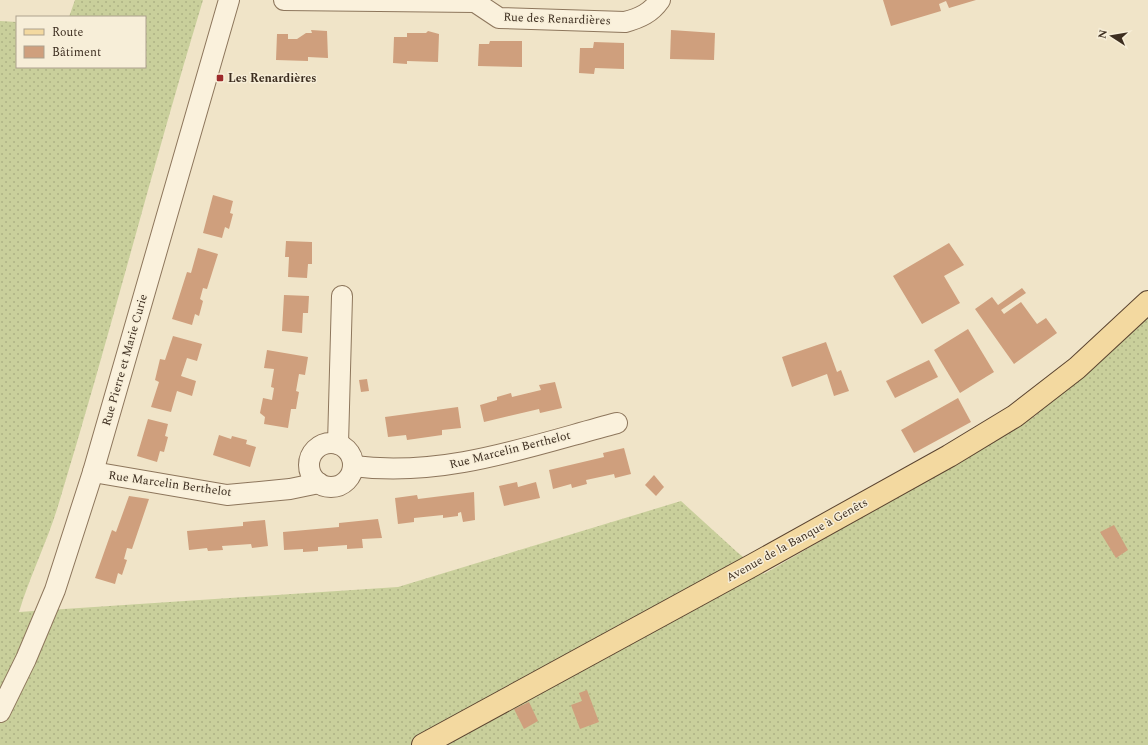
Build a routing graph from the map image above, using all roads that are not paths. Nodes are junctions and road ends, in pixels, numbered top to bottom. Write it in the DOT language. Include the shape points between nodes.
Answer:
graph roads {
  1 [pos="229,0"];
  2 [pos="284,0"];
  3 [pos="660,0"];
  4 [pos="342,296"];
  5 [pos="1148,302"];
  6 [pos="617,423"];
  7 [pos="338,444"];
  8 [pos="353,466"];
  9 [pos="93,472"];
  10 [pos="318,483"];
  11 [pos="0,712"];
  12 [pos="423,745"];
  1 -- 9 [label="street, Rue Pierre et Marie Curie"];
  2 -- 3 [label="street, Rue des Renardières" via="475,2 499,18 625,22 640,18 651,11"];
  4 -- 7 [label="street"];
  5 -- 12 [label="main road, Avenue de la Banque à Genêts" via="1077,368 1015,416 942,460"];
  6 -- 8 [label="street, Rue Marcelin Berthelot" via="446,466 377,469"];
  7 -- 8 [label="street" via="349,452"];
  7 -- 10 [label="street" via="324,444 313,451 309,464 310,471"];
  8 -- 10 [label="street" via="351,474 340,484 325,486"];
  9 -- 10 [label="street, Rue Marcelin Berthelot" via="227,495 290,489"];
  9 -- 11 [label="street, Rue Pierre et Marie Curie" via="55,590"];
}
